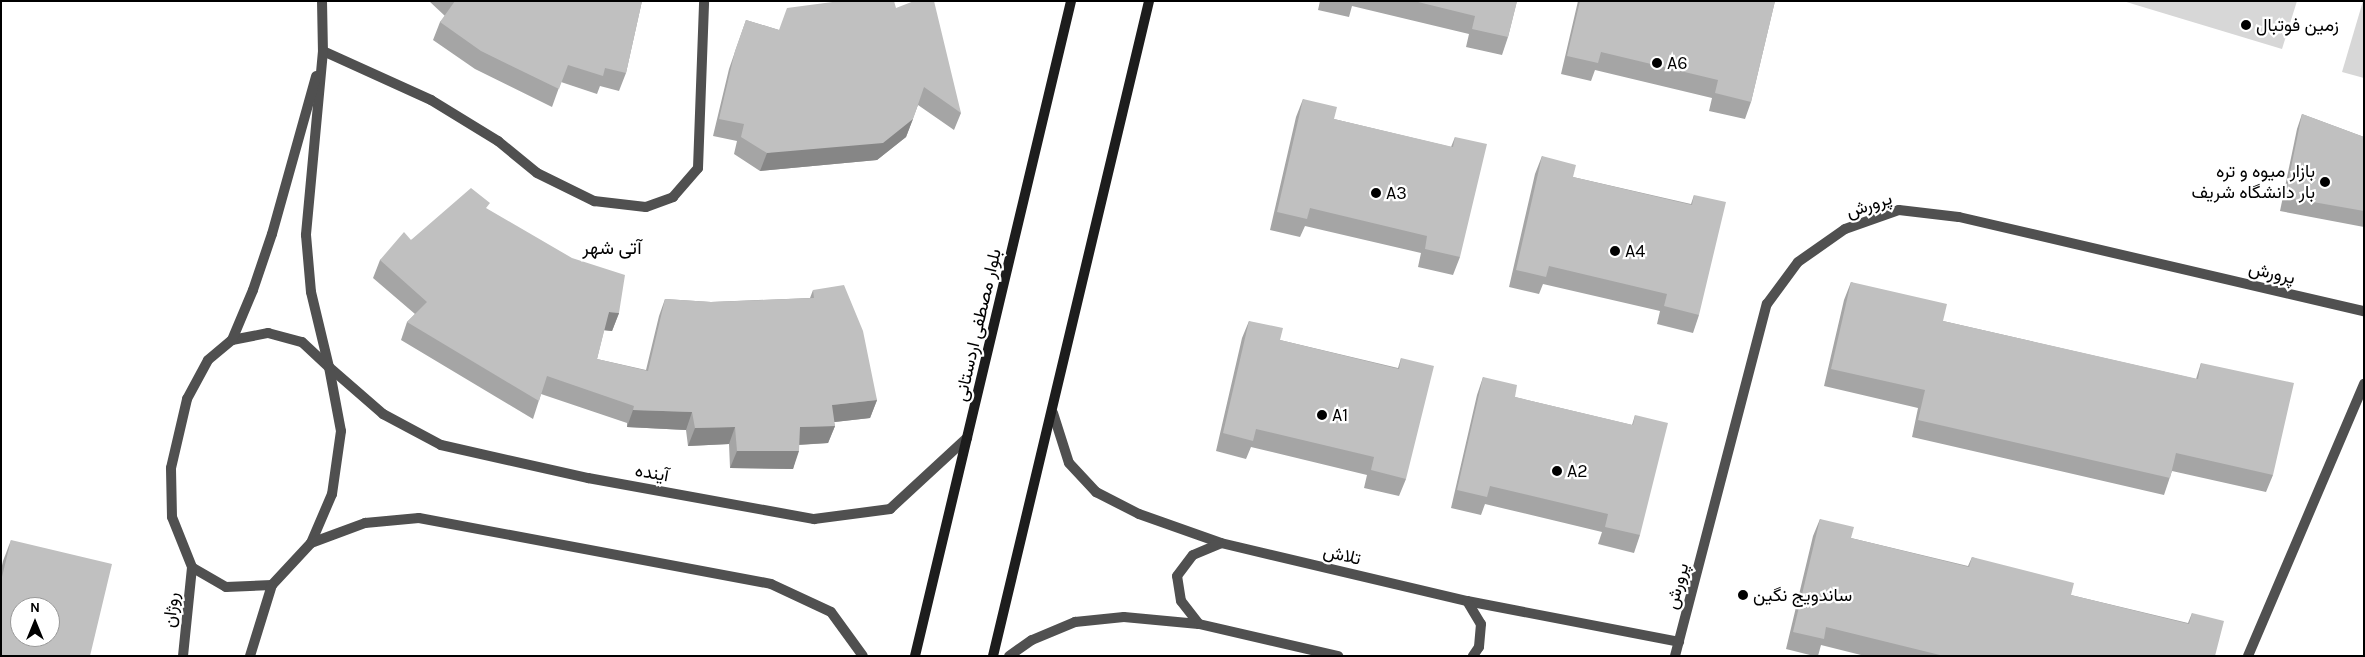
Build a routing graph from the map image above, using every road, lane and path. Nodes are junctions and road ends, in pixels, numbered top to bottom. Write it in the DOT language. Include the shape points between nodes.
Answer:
graph roads {
  1 [pos="322,1"];
  2 [pos="704,1"];
  3 [pos="1072,1"];
  4 [pos="1149,1"];
  5 [pos="323,50"];
  6 [pos="2364,311"];
  7 [pos="232,340"];
  8 [pos="329,367"];
  9 [pos="2364,384"];
  10 [pos="1052,413"];
  11 [pos="967,438"];
  12 [pos="311,543"];
  13 [pos="1221,543"];
  14 [pos="192,567"];
  15 [pos="272,586"];
  16 [pos="1467,601"];
  17 [pos="1199,624"];
  18 [pos="1678,642"];
  19 [pos="183,656"];
  20 [pos="250,656"];
  21 [pos="863,656"];
  22 [pos="915,656"];
  23 [pos="993,656"];
  24 [pos="1009,656"];
  25 [pos="1338,656"];
  26 [pos="1473,656"];
  27 [pos="1675,656"];
  28 [pos="2248,656"];
  1 -- 5 [label="street"];
  2 -- 5 [label="street" via="698,168 673,197 646,207 594,201 537,173 498,141 432,100"];
  3 -- 11 [label="main road, بلوار مصطفی اردستانی"];
  4 -- 10 [label="main road"];
  5 -- 7 [label="street" via="272,234"];
  5 -- 8 [label="street" via="306,235 311,292"];
  6 -- 18 [label="street, پرورش" via="1959,217 1899,210 1845,229 1798,262 1767,304"];
  7 -- 8 [label="street, آینده" via="268,333 302,342"];
  7 -- 14 [label="street" via="208,360 187,399 171,468 172,516"];
  8 -- 11 [label="street, آینده" via="383,414 441,445 588,478 814,519 890,509"];
  8 -- 12 [label="street" via="341,431 332,494"];
  9 -- 28 [label="street"];
  10 -- 13 [label="street, تلاش" via="1069,463 1096,492 1140,514"];
  10 -- 23 [label="main road"];
  11 -- 22 [label="main road, بلوار مصطفی اردستانی"];
  12 -- 15 [label="street"];
  12 -- 21 [label="street" via="365,523 419,518 771,584 831,612"];
  13 -- 16 [label="street, تلاش"];
  13 -- 17 [label="street" via="1192,555 1177,576 1181,601"];
  14 -- 15 [label="street" via="226,586"];
  14 -- 19 [label="street, روژان"];
  15 -- 20 [label="street"];
  16 -- 18 [label="street, تلاش"];
  16 -- 26 [label="street" via="1481,624 1479,647"];
  17 -- 24 [label="street" via="1124,617 1075,622 1032,640"];
  17 -- 25 [label="street"];
  18 -- 27 [label="street, پرورش"];
}
